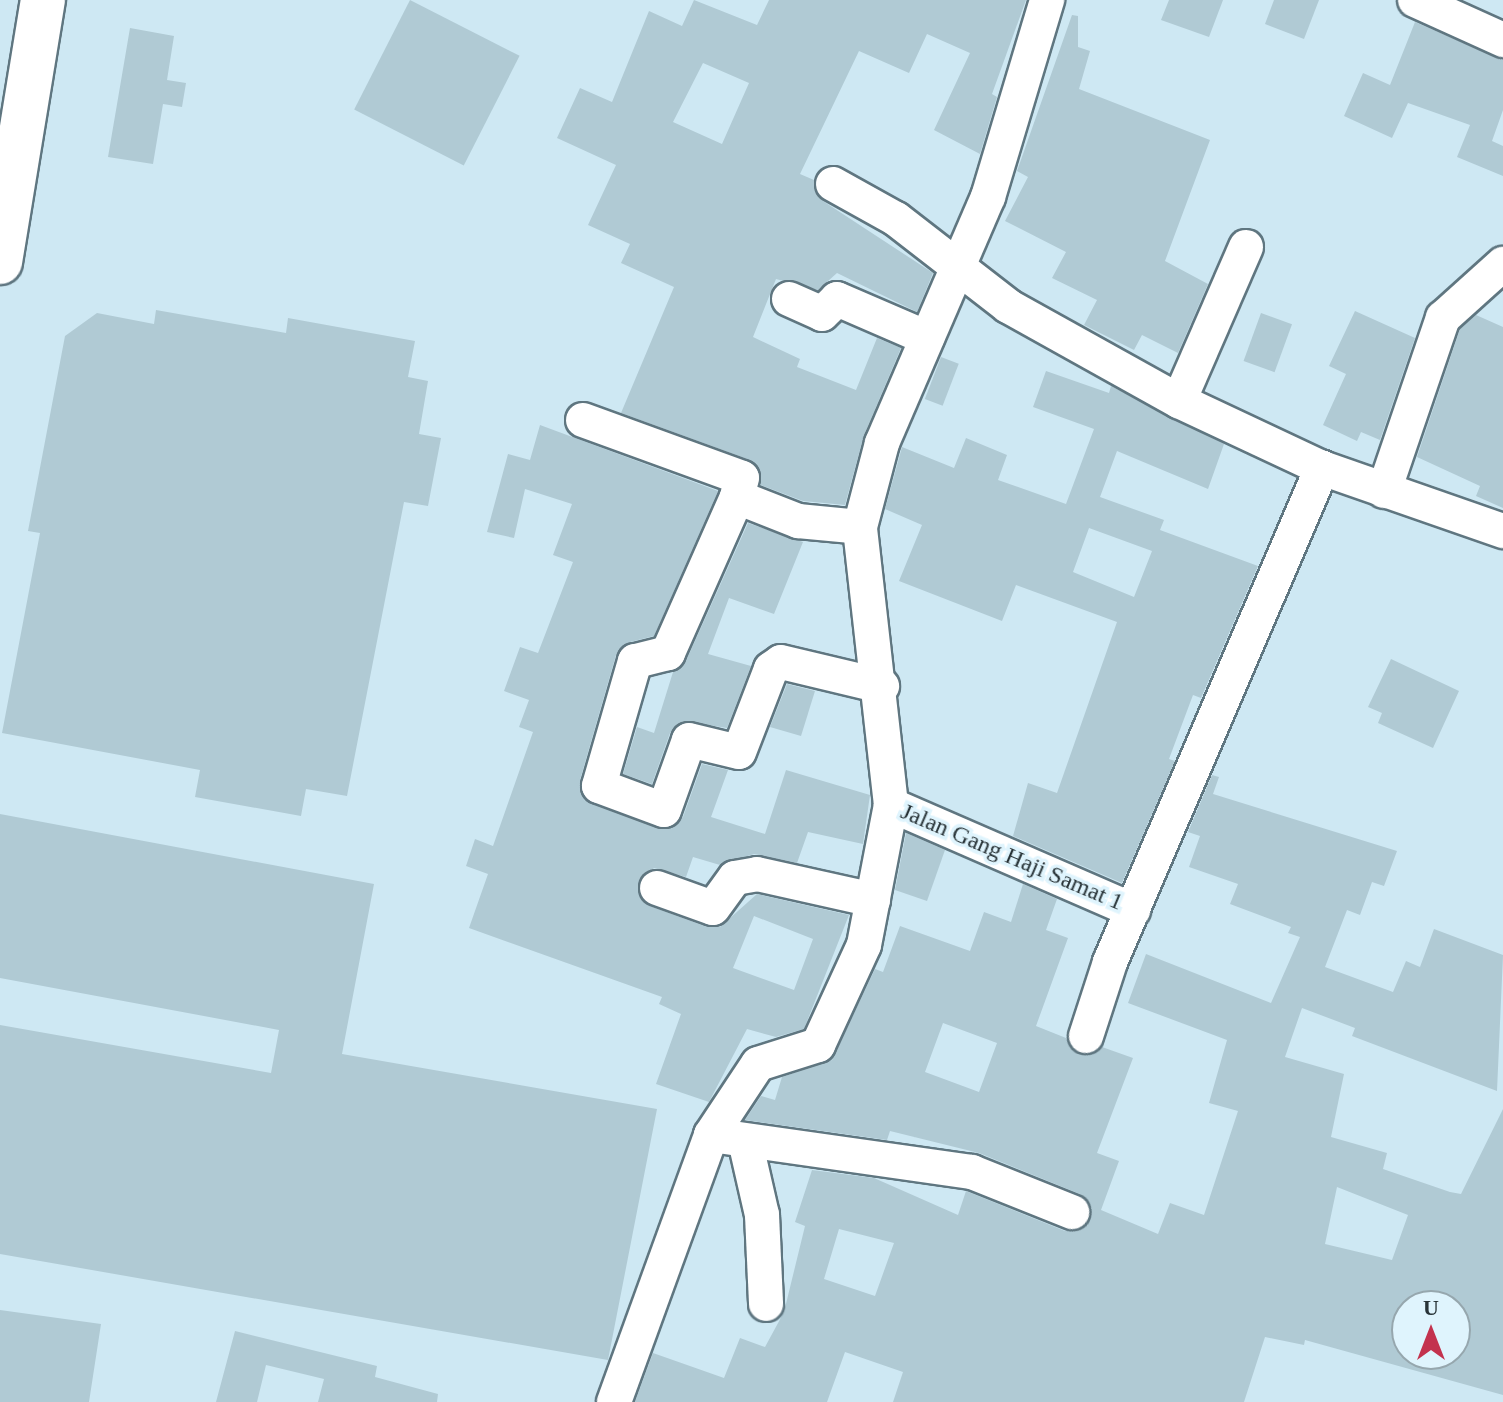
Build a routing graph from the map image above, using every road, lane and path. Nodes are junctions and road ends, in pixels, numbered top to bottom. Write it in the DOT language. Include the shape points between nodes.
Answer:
graph roads {
  1 [pos="43,0"];
  2 [pos="1047,0"];
  3 [pos="1415,0"];
  4 [pos="1503,40"];
  5 [pos="833,184"];
  6 [pos="1246,247"];
  7 [pos="0,262"];
  8 [pos="958,263"];
  9 [pos="1503,264"];
  10 [pos="789,299"];
  11 [pos="927,338"];
  12 [pos="1179,401"];
  13 [pos="583,420"];
  14 [pos="1322,468"];
  15 [pos="1384,491"];
  16 [pos="737,497"];
  17 [pos="860,527"];
  18 [pos="1503,531"];
  19 [pos="882,686"];
  20 [pos="891,805"];
  21 [pos="657,888"];
  22 [pos="873,900"];
  23 [pos="1133,910"];
  24 [pos="1086,1036"];
  25 [pos="711,1135"];
  26 [pos="746,1145"];
  27 [pos="1072,1212"];
  28 [pos="766,1304"];
  29 [pos="614,1402"];
  1 -- 7 [label="street"];
  2 -- 8 [label="street" via="988,197"];
  3 -- 4 [label="street"];
  5 -- 8 [label="street"];
  6 -- 12 [label="street"];
  8 -- 11 [label="street"];
  8 -- 12 [label="street" via="1008,306"];
  9 -- 15 [label="street" via="1443,318"];
  10 -- 11 [label="street" via="822,314 837,299"];
  11 -- 17 [label="street" via="882,443"];
  12 -- 14 [label="street"];
  13 -- 16 [label="street" via="742,478"];
  14 -- 15 [label="street"];
  14 -- 23 [label="street"];
  15 -- 18 [label="street"];
  16 -- 17 [label="street" via="798,521"];
  16 -- 19 [label="street" via="668,653 635,661 599,786 664,810 689,740 739,752 771,669 781,662"];
  17 -- 19 [label="street"];
  19 -- 20 [label="street"];
  20 -- 22 [label="street"];
  20 -- 23 [label="street, Jalan Gang Haji Samat 1"];
  21 -- 22 [label="street" via="713,908 735,878 757,874"];
  22 -- 25 [label="street" via="864,945 818,1045 758,1064"];
  23 -- 24 [label="street"];
  25 -- 26 [label="street"];
  25 -- 29 [label="street"];
  26 -- 27 [label="street" via="972,1172"];
  26 -- 28 [label="street" via="762,1215"];
}
